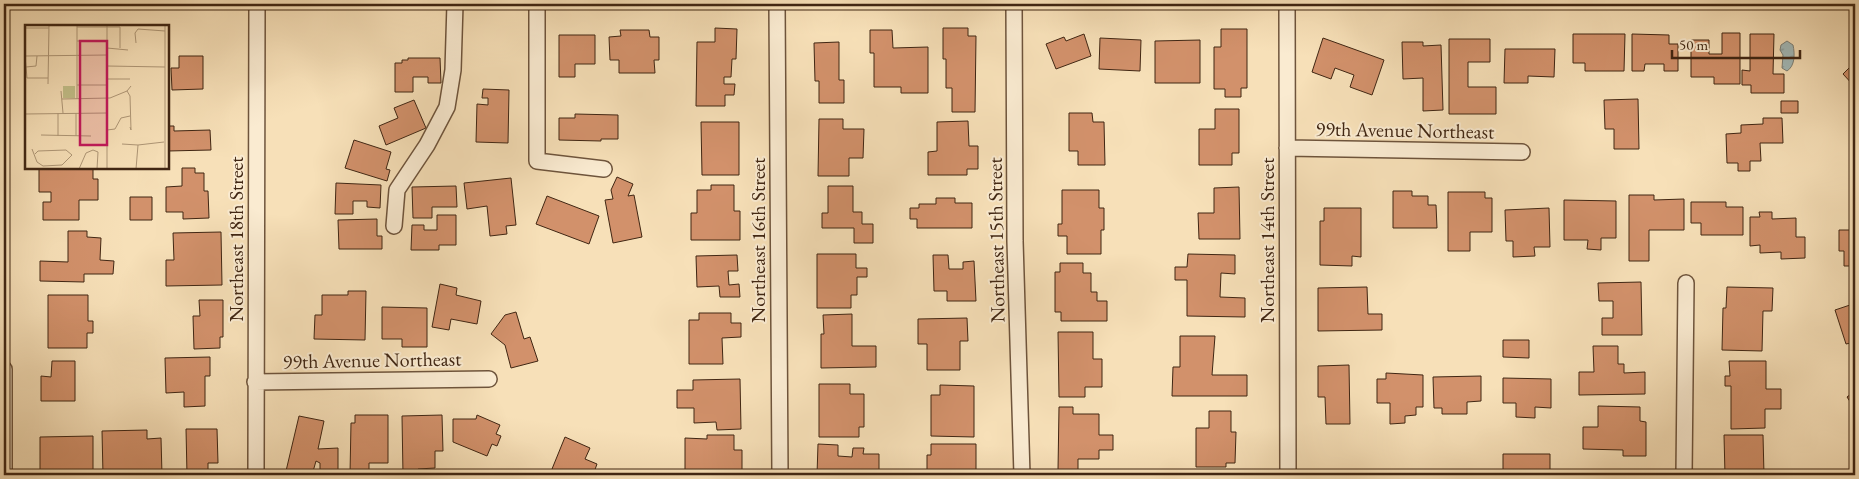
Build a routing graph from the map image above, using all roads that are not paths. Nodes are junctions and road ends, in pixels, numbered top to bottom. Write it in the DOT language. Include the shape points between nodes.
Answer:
graph roads {
  1 [pos="257,4"];
  2 [pos="455,4"];
  3 [pos="537,4"];
  4 [pos="777,4"];
  5 [pos="1014,4"];
  6 [pos="1287,4"];
  7 [pos="1287,148"];
  8 [pos="1522,152"];
  9 [pos="604,169"];
  10 [pos="394,226"];
  11 [pos="1686,283"];
  12 [pos="4,369"];
  13 [pos="489,379"];
  14 [pos="255,382"];
  15 [pos="4,475"];
  16 [pos="256,475"];
  17 [pos="780,475"];
  18 [pos="1022,475"];
  19 [pos="1288,475"];
  20 [pos="1684,475"];
  1 -- 14 [label="street, Northeast 18th Street"];
  2 -- 10 [label="street" via="453,70 447,107 397,190"];
  3 -- 9 [label="street" via="537,161"];
  4 -- 17 [label="street, Northeast 16th Street"];
  5 -- 18 [label="street, Northeast 15th Street" via="1014,241"];
  6 -- 7 [label="street, Northeast 14th Street"];
  7 -- 8 [label="street, 99th Avenue Northeast"];
  7 -- 19 [label="street, Northeast 14th Street"];
  11 -- 20 [label="street"];
  12 -- 15 [label="street"];
  13 -- 14 [label="street, 99th Avenue Northeast"];
  14 -- 16 [label="street, Northeast 18th Street"];
}
